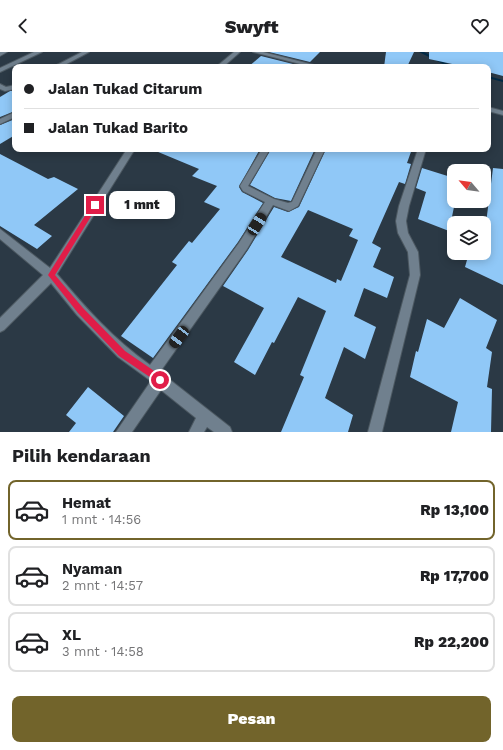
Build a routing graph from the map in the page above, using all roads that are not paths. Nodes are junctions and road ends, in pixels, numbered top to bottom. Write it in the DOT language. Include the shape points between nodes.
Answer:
graph roads {
  1 [pos="4,52"];
  2 [pos="39,52"];
  3 [pos="86,52"];
  4 [pos="237,52"];
  5 [pos="256,52"];
  6 [pos="0,54"];
  7 [pos="12,64"];
  8 [pos="13,64"];
  9 [pos="62,64"];
  10 [pos="223,64"];
  11 [pos="306,64"];
  12 [pos="0,70"];
  13 [pos="0,86"];
  14 [pos="12,88"];
  15 [pos="491,110"];
  16 [pos="503,113"];
  17 [pos="12,116"];
  18 [pos="0,122"];
  19 [pos="129,152"];
  20 [pos="264,152"];
  21 [pos="320,152"];
  22 [pos="421,152"];
  23 [pos="270,201"];
  24 [pos="0,233"];
  25 [pos="51,275"];
  26 [pos="0,326"];
  27 [pos="156,377"];
  28 [pos="205,416"];
  29 [pos="123,432"];
  30 [pos="196,432"];
  31 [pos="225,432"];
  32 [pos="375,432"];
  1 -- 6 [label="street"];
  2 -- 8 [label="street"];
  3 -- 9 [label="street"];
  4 -- 10 [label="street"];
  5 -- 11 [label="street"];
  7 -- 12 [label="street"];
  13 -- 14 [label="street" via="5,89"];
  15 -- 16 [label="street"];
  17 -- 18 [label="street"];
  19 -- 25 [label="street"];
  20 -- 23 [label="street" via="244,186"];
  21 -- 23 [label="street" via="295,204 290,207"];
  22 -- 32 [label="street" via="404,206 402,221 403,232 413,252 415,275"];
  23 -- 27 [label="street"];
  24 -- 25 [label="street"];
  25 -- 26 [label="street"];
  25 -- 27 [label="street" via="122,354"];
  27 -- 28 [label="street"];
  27 -- 29 [label="street"];
  28 -- 30 [label="street"];
  28 -- 31 [label="street"];
}
